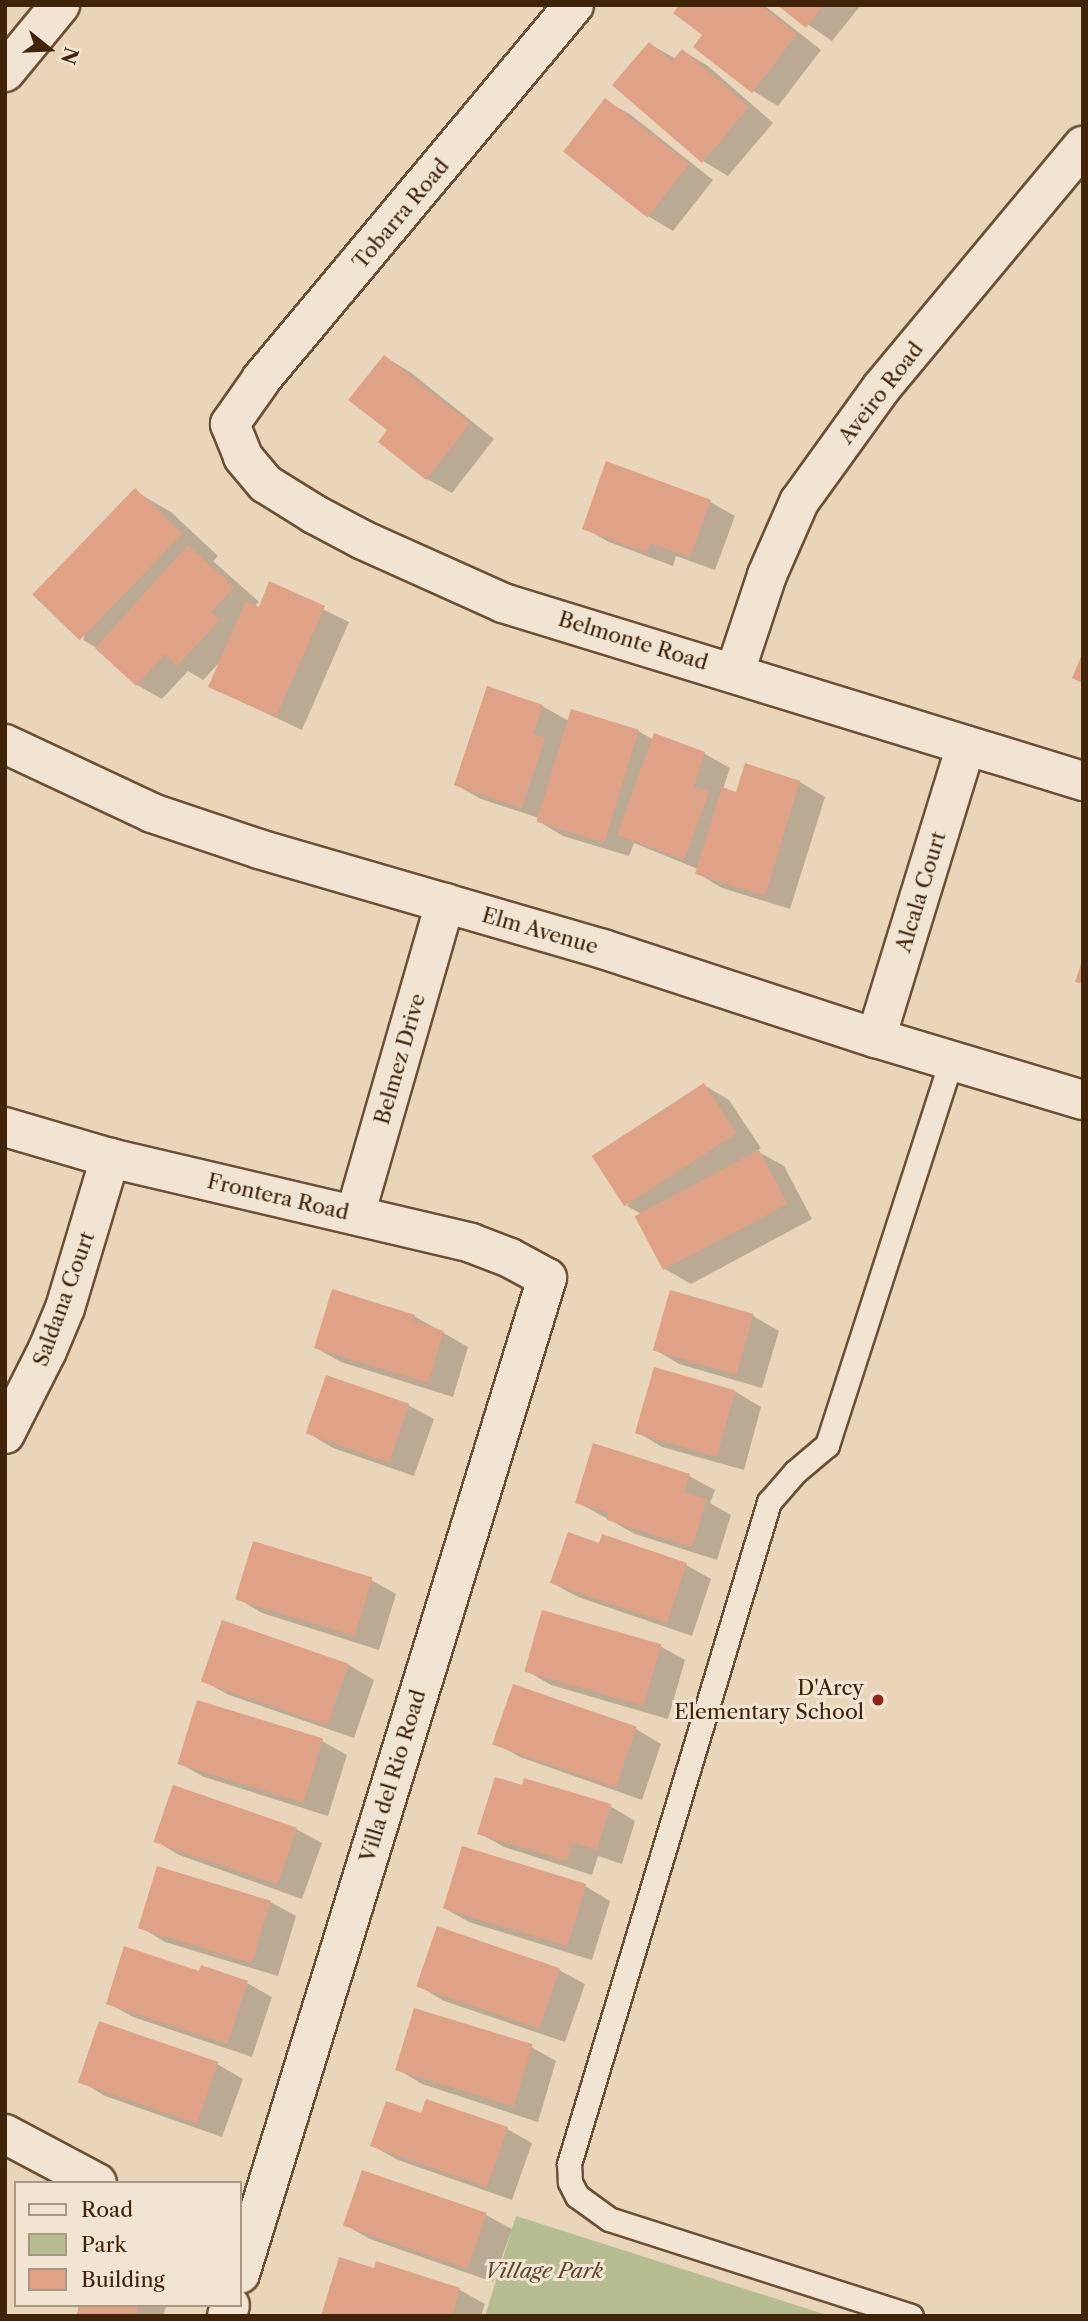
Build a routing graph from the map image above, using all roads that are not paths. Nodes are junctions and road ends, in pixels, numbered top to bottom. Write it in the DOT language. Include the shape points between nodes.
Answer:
graph roads {
  1 [pos="60,5"];
  2 [pos="574,5"];
  3 [pos="5,72"];
  4 [pos="1083,146"];
  5 [pos="230,425"];
  6 [pos="735,672"];
  7 [pos="5,744"];
  8 [pos="966,746"];
  9 [pos="1083,781"];
  10 [pos="445,903"];
  11 [pos="876,1038"];
  12 [pos="951,1060"];
  13 [pos="1083,1100"];
  14 [pos="5,1127"];
  15 [pos="110,1158"];
  16 [pos="355,1215"];
  17 [pos="547,1278"];
  18 [pos="5,1434"];
  19 [pos="5,2134"];
  20 [pos="93,2181"];
  21 [pos="243,2250"];
  22 [pos="911,2316"];
  1 -- 3 [label="street"];
  2 -- 5 [label="street, Tobarra Road" via="261,380"];
  4 -- 6 [label="street, Aveiro Road" via="882,387 799,502 767,575"];
  5 -- 6 [label="street, Belmonte Road" via="243,457 266,484 363,540 503,603"];
  6 -- 8 [label="street, Belmonte Road"];
  7 -- 10 [label="street, Elm Avenue" via="152,813"];
  8 -- 9 [label="street, Belmonte Road"];
  8 -- 11 [label="street, Alcala Court"];
  10 -- 11 [label="street, Elm Avenue"];
  10 -- 16 [label="street, Belmez Drive"];
  11 -- 12 [label="street, Elm Avenue"];
  12 -- 13 [label="street, Elm Avenue"];
  12 -- 22 [label="lane" via="827,1445 769,1502 569,2164 570,2182 578,2196 609,2219"];
  14 -- 15 [label="street, Frontera Road"];
  15 -- 16 [label="street, Frontera Road"];
  15 -- 18 [label="street, Saldana Court" via="65,1308"];
  16 -- 17 [label="street, Frontera Road" via="471,1243"];
  17 -- 21 [label="street, Villa del Rio Road"];
  19 -- 20 [label="street"];
}
